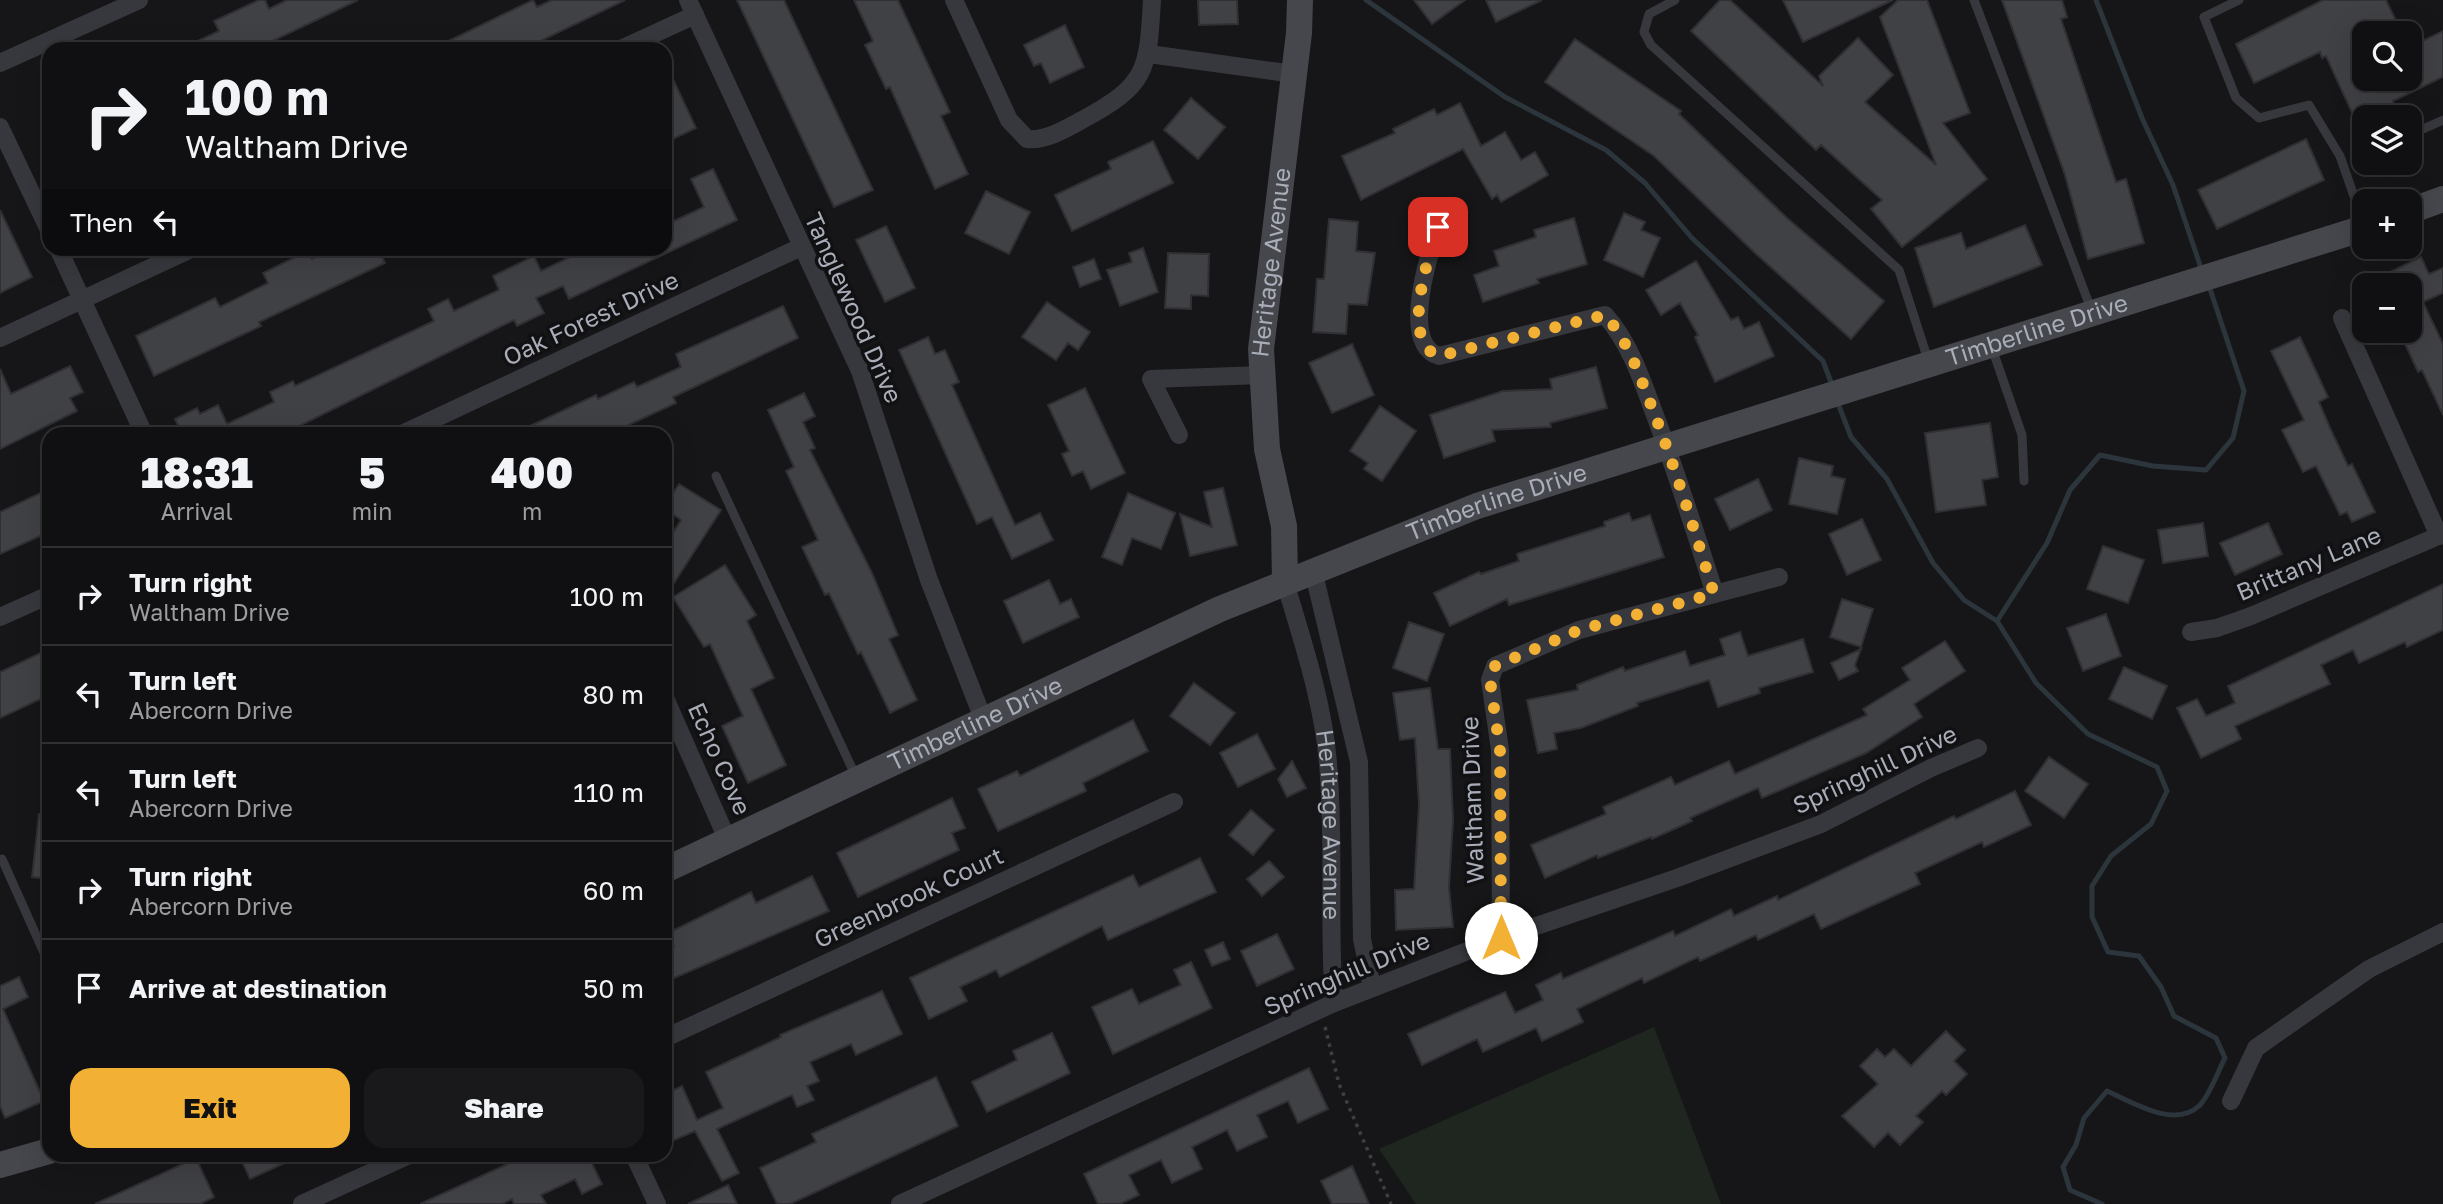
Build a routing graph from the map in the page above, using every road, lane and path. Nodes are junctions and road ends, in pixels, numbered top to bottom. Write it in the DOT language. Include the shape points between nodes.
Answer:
graph roads {
  1 [pos="139,0"];
  2 [pos="954,0"];
  3 [pos="1152,0"];
  4 [pos="1300,0"];
  5 [pos="1675,0"];
  6 [pos="1974,0"];
  7 [pos="2239,0"];
  8 [pos="691,7"];
  9 [pos="46,42"];
  10 [pos="633,42"];
  11 [pos="42,44"];
  12 [pos="1149,54"];
  13 [pos="0,63"];
  14 [pos="1294,74"];
  15 [pos="2443,120"];
  16 [pos="0,127"];
  17 [pos="2423,129"];
  18 [pos="2352,192"];
  19 [pos="2443,199"];
  20 [pos="2422,207"];
  21 [pos="42,215"];
  22 [pos="1438,227"];
  23 [pos="2352,231"];
  24 [pos="801,247"];
  25 [pos="62,256"];
  26 [pos="176,256"];
  27 [pos="82,300"];
  28 [pos="2092,312"];
  29 [pos="2342,318"];
  30 [pos="0,338"];
  31 [pos="1991,344"];
  32 [pos="1929,363"];
  33 [pos="1262,375"];
  34 [pos="141,427"];
  35 [pos="417,427"];
  36 [pos="1179,435"];
  37 [pos="1667,446"];
  38 [pos="716,476"];
  39 [pos="2024,481"];
  40 [pos="1284,526"];
  41 [pos="2441,535"];
  42 [pos="1313,570"];
  43 [pos="1779,577"];
  44 [pos="1285,582"];
  45 [pos="1714,594"];
  46 [pos="42,598"];
  47 [pos="0,617"];
  48 [pos="2191,632"];
  49 [pos="672,714"];
  50 [pos="984,721"];
  51 [pos="1978,748"];
  52 [pos="858,780"];
  53 [pos="1174,802"];
  54 [pos="727,841"];
  55 [pos="2,859"];
  56 [pos="672,867"];
  57 [pos="2443,932"];
  58 [pos="1501,938"];
  59 [pos="42,948"];
  60 [pos="1372,987"];
  61 [pos="1334,1003"];
  62 [pos="672,1035"];
  63 [pos="2231,1101"];
  64 [pos="42,1154"];
  65 [pos="394,1162"];
  66 [pos="637,1162"];
  67 [pos="0,1165"];
  68 [pos="302,1204"];
  69 [pos="657,1204"];
  70 [pos="900,1204"];
  71 [pos="1391,1204"];
  1 -- 9 [label="street"];
  2 -- 12 [label="street" via="1009,120 1027,139 1036,140 1071,126 1117,101 1142,72"];
  3 -- 12 [label="street"];
  4 -- 14 [label="street, Heritage Avenue"];
  5 -- 32 [label="lane" via="1649,14 1644,32 1651,45 1899,271"];
  6 -- 28 [label="lane"];
  7 -- 18 [label="lane" via="2204,17 2236,97 2259,118 2309,104 2340,156"];
  8 -- 10 [label="street"];
  8 -- 24 [label="street, Tanglewood Drive"];
  11 -- 13 [label="street"];
  12 -- 14 [label="street"];
  14 -- 33 [label="street, Heritage Avenue" via="1261,349"];
  15 -- 17 [label="lane"];
  16 -- 21 [label="street"];
  19 -- 20 [label="street"];
  22 -- 37 [label="street" via="1425,265 1419,319 1422,343 1429,353 1439,356 1500,343 1605,315 1636,366"];
  23 -- 28 [label="street, Timberline Drive"];
  24 -- 35 [label="street, Oak Forest Drive"];
  24 -- 50 [label="street, Tanglewood Drive" via="860,371 929,580"];
  25 -- 27 [label="street"];
  26 -- 27 [label="street"];
  27 -- 30 [label="street"];
  27 -- 34 [label="street"];
  28 -- 31 [label="street, Timberline Drive"];
  29 -- 41 [label="street"];
  31 -- 32 [label="street, Timberline Drive"];
  31 -- 39 [label="lane" via="2022,435"];
  32 -- 37 [label="street, Timberline Drive"];
  33 -- 36 [label="street" via="1151,379"];
  33 -- 40 [label="street, Heritage Avenue" via="1267,449"];
  37 -- 42 [label="street, Timberline Drive" via="1476,506"];
  37 -- 45 [label="street"];
  38 -- 52 [label="lane"];
  40 -- 42 [label="street, Heritage Avenue"];
  40 -- 44 [label="street, Heritage Avenue"];
  41 -- 48 [label="street, Brittany Lane" via="2251,616"];
  42 -- 44 [label="street, Timberline Drive"];
  42 -- 60 [label="street, Heritage Avenue" via="1359,762 1362,939"];
  43 -- 45 [label="street, Waltham Drive"];
  44 -- 50 [label="street, Timberline Drive"];
  44 -- 61 [label="street, Heritage Avenue" via="1303,640 1328,762 1329,948"];
  45 -- 58 [label="street, Waltham Drive" via="1579,630 1495,666 1490,680 1500,750"];
  46 -- 47 [label="street"];
  49 -- 54 [label="street, Echo Cove"];
  50 -- 52 [label="street, Timberline Drive"];
  51 -- 58 [label="street, Springhill Drive" via="1821,824"];
  52 -- 54 [label="street, Timberline Drive"];
  53 -- 62 [label="street, Greenbrook Court"];
  54 -- 56 [label="street, Timberline Drive"];
  55 -- 59 [label="lane"];
  57 -- 63 [label="street" via="2369,968 2256,1048"];
  58 -- 60 [label="street, Springhill Drive"];
  60 -- 61 [label="street, Springhill Drive"];
  61 -- 70 [label="street, Springhill Drive"];
  61 -- 71 [label="path" via="1323,1031 1339,1084"];
  64 -- 67 [label="street"];
  65 -- 68 [label="street"];
  66 -- 69 [label="street"];
}
